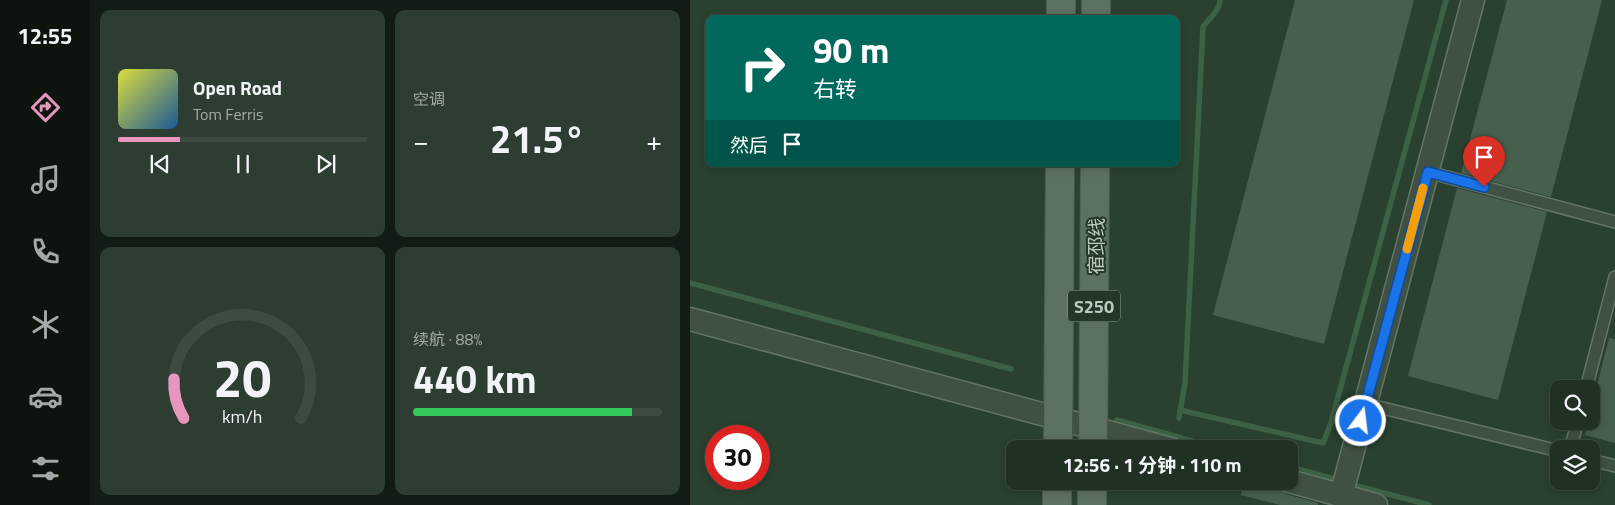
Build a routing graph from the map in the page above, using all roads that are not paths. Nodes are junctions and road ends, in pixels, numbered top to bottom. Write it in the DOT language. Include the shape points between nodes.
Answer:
graph roads {
  1 [pos="1061,0"];
  2 [pos="1096,0"];
  3 [pos="1474,0"];
  4 [pos="1061,15"];
  5 [pos="1096,15"];
  6 [pos="1060,167"];
  7 [pos="1095,167"];
  8 [pos="1428,172"];
  9 [pos="1615,222"];
  10 [pos="1615,277"];
  11 [pos="690,318"];
  12 [pos="1588,380"];
  13 [pos="1366,404"];
  14 [pos="1058,417"];
  15 [pos="1093,438"];
  16 [pos="1058,440"];
  17 [pos="1107,440"];
  18 [pos="1550,449"];
  19 [pos="1600,462"];
  20 [pos="1615,466"];
  21 [pos="1298,483"];
  22 [pos="1057,490"];
  23 [pos="1092,490"];
  24 [pos="1336,492"];
  25 [pos="1057,505"];
  26 [pos="1092,505"];
  27 [pos="1376,505"];
  1 -- 4 [label="main road"];
  2 -- 5 [label="main road"];
  3 -- 8 [label="street"];
  6 -- 14 [label="main road, 宿邳线 / S250"];
  7 -- 15 [label="main road, 宿邳线 / S250"];
  8 -- 9 [label="lane"];
  8 -- 13 [label="street"];
  10 -- 12 [label="lane"];
  11 -- 14 [label="street"];
  13 -- 18 [label="lane"];
  13 -- 24 [label="street"];
  14 -- 15 [label="street"];
  14 -- 16 [label="main road, 宿邳线 / S250"];
  15 -- 17 [label="street"];
  19 -- 20 [label="lane"];
  21 -- 24 [label="street"];
  22 -- 25 [label="main road"];
  23 -- 26 [label="main road"];
  24 -- 27 [label="street"];
}
